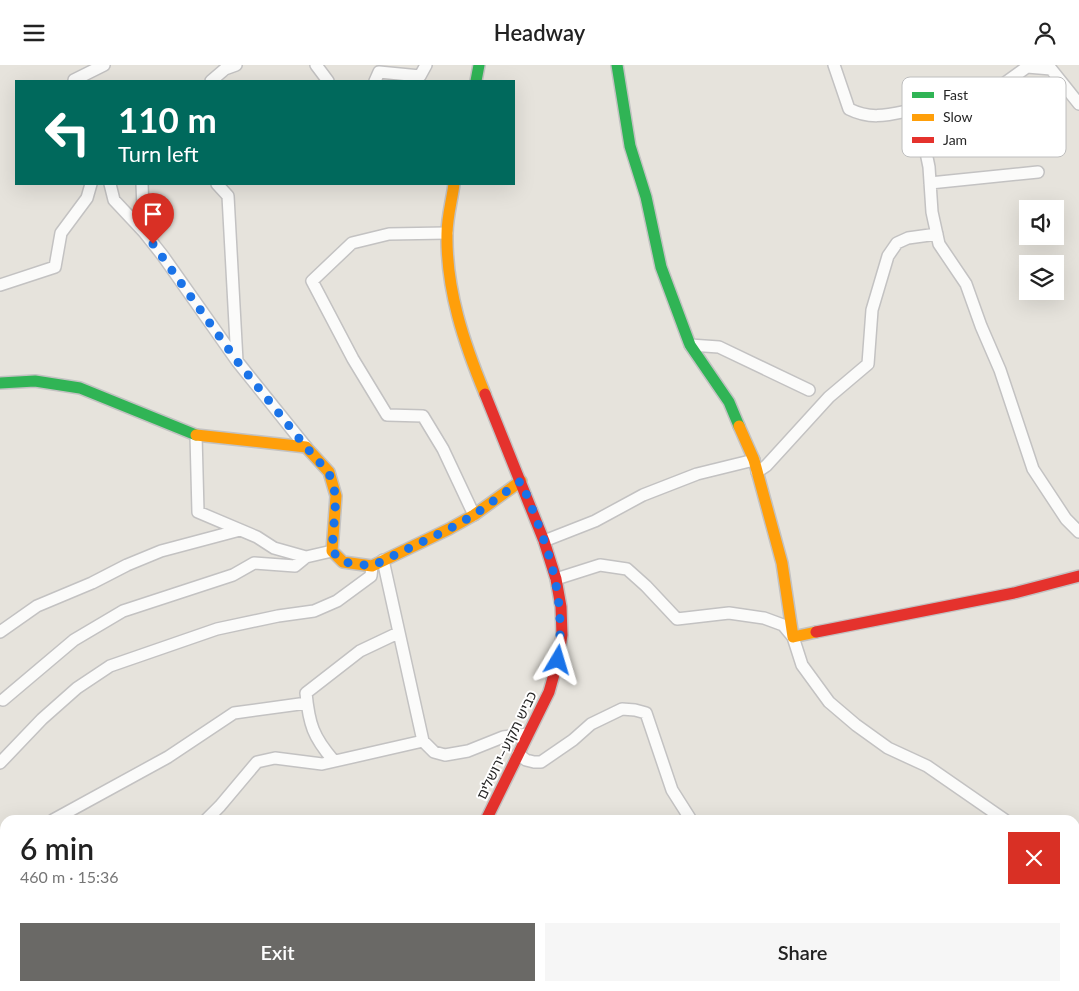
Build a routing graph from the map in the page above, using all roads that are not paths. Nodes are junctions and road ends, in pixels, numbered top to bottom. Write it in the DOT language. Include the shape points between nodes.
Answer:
graph roads {
  1 [pos="104,65"];
  2 [pos="236,65"];
  3 [pos="316,65"];
  4 [pos="426,65"];
  5 [pos="479,65"];
  6 [pos="616,65"];
  7 [pos="834,65"];
  8 [pos="1013,77"];
  9 [pos="1057,77"];
  10 [pos="74,80"];
  11 [pos="212,80"];
  12 [pos="327,80"];
  13 [pos="375,80"];
  14 [pos="476,80"];
  15 [pos="1066,88"];
  16 [pos="1079,104"];
  17 [pos="902,112"];
  18 [pos="927,157"];
  19 [pos="1038,171"];
  20 [pos="930,183"];
  21 [pos="91,185"];
  22 [pos="110,185"];
  23 [pos="142,185"];
  24 [pos="218,185"];
  25 [pos="454,185"];
  26 [pos="144,232"];
  27 [pos="447,233"];
  28 [pos="937,234"];
  29 [pos="0,285"];
  30 [pos="690,345"];
  31 [pos="237,361"];
  32 [pos="0,383"];
  33 [pos="809,390"];
  34 [pos="196,435"];
  35 [pos="306,447"];
  36 [pos="754,460"];
  37 [pos="757,472"];
  38 [pos="521,481"];
  39 [pos="474,515"];
  40 [pos="240,530"];
  41 [pos="1079,532"];
  42 [pos="544,541"];
  43 [pos="332,551"];
  44 [pos="306,557"];
  45 [pos="378,563"];
  46 [pos="1079,576"];
  47 [pos="556,579"];
  48 [pos="0,632"];
  49 [pos="398,633"];
  50 [pos="793,637"];
  51 [pos="3,701"];
  52 [pos="307,703"];
  53 [pos="528,734"];
  54 [pos="423,741"];
  55 [pos="518,754"];
  56 [pos="334,761"];
  57 [pos="0,763"];
  58 [pos="62,815"];
  59 [pos="211,815"];
  60 [pos="488,815"];
  61 [pos="688,815"];
  62 [pos="998,815"];
  1 -- 10 [label="street"];
  2 -- 11 [label="street"];
  3 -- 12 [label="street"];
  4 -- 13 [label="street" via="420,77 379,72"];
  5 -- 14 [label="street"];
  6 -- 30 [label="street" via="630,146 646,197 661,267"];
  7 -- 17 [label="street" via="849,109 873,117"];
  8 -- 9 [label="street" via="1026,67 1051,69"];
  15 -- 16 [label="street"];
  18 -- 20 [label="street"];
  19 -- 20 [label="street"];
  20 -- 28 [label="street"];
  21 -- 29 [label="street" via="87,199 61,233 55,267"];
  22 -- 26 [label="street" via="114,200"];
  23 -- 26 [label="street"];
  24 -- 31 [label="street" via="228,196"];
  25 -- 27 [label="street, כביש תקוע–ירושלים"];
  26 -- 31 [label="street"];
  27 -- 38 [label="street, כביש תקוע–ירושלים" via="451,291 470,358"];
  27 -- 39 [label="street" via="389,233 352,243 312,281 387,415 423,416 443,449"];
  28 -- 37 [label="street" via="897,243 888,256 872,310 868,364 829,397"];
  28 -- 41 [label="street" via="940,245 966,284 1000,370 1033,469 1066,519"];
  30 -- 33 [label="street" via="719,347"];
  30 -- 36 [label="street" via="729,402"];
  31 -- 35 [label="street"];
  32 -- 34 [label="street" via="35,381 80,388"];
  34 -- 35 [label="street"];
  34 -- 40 [label="street" via="198,512"];
  35 -- 43 [label="street" via="329,473 336,496"];
  36 -- 37 [label="street"];
  36 -- 42 [label="street" via="697,474"];
  37 -- 50 [label="street" via="782,563"];
  38 -- 39 [label="street"];
  38 -- 42 [label="street, כביש תקוע–ירושלים"];
  39 -- 45 [label="street"];
  40 -- 44 [label="street" via="274,548"];
  40 -- 48 [label="street" via="161,551 37,606"];
  42 -- 47 [label="street, כביש תקוע–ירושלים"];
  43 -- 44 [label="street"];
  43 -- 45 [label="street" via="343,562"];
  44 -- 51 [label="street" via="295,566 254,563 232,575 123,611 74,640"];
  45 -- 49 [label="street"];
  45 -- 57 [label="street" via="371,576 337,601 314,611 278,615 217,629 110,666 77,688"];
  46 -- 50 [label="street" via="1014,593"];
  47 -- 50 [label="street" via="600,565 627,569 676,619 729,613 764,618 783,625"];
  47 -- 53 [label="street, כביש תקוע–ירושלים" via="562,635 558,660 549,692"];
  49 -- 52 [label="street" via="352,657 306,693"];
  49 -- 54 [label="street"];
  50 -- 62 [label="street" via="802,665 829,703 888,748 927,766"];
  52 -- 56 [label="street" via="308,716 319,744"];
  52 -- 58 [label="street" via="234,713 168,757"];
  53 -- 54 [label="street" via="503,737 468,751 445,755 434,752"];
  53 -- 55 [label="street, כביש תקוע–ירושלים"];
  54 -- 56 [label="street"];
  55 -- 60 [label="street, כביש תקוע–ירושלים"];
  55 -- 61 [label="street" via="541,762 591,724 622,709 646,713 672,790"];
  56 -- 59 [label="street" via="322,764 275,758 257,762"];
}
